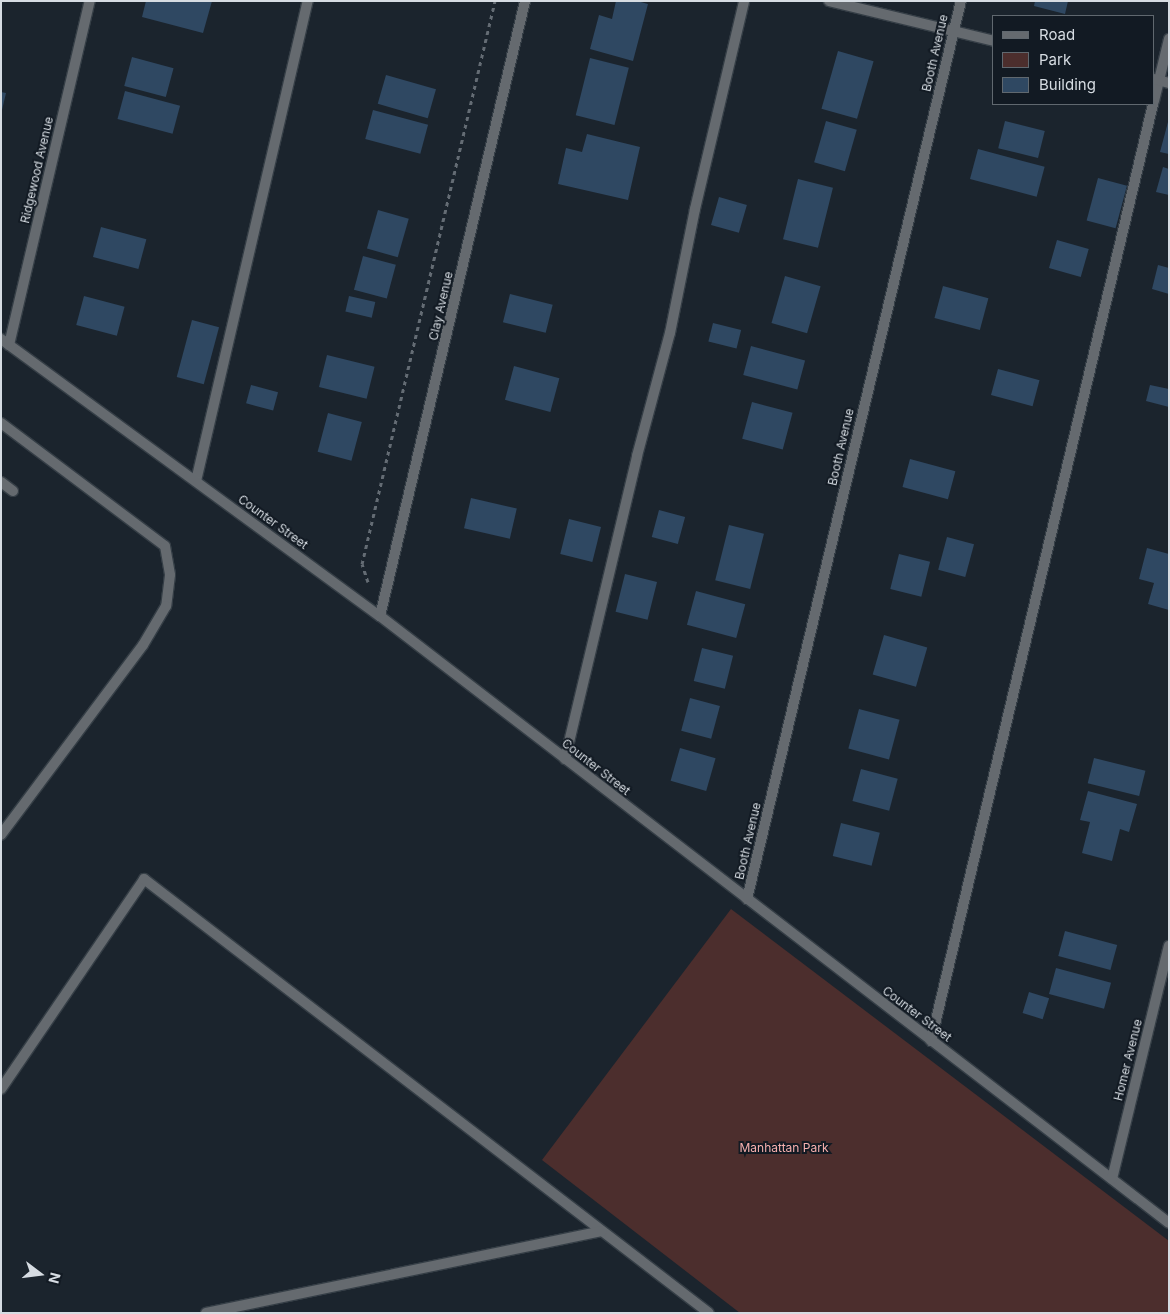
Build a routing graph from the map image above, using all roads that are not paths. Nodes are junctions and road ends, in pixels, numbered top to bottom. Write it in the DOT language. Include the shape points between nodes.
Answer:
graph roads {
  1 [pos="90,1"];
  2 [pos="308,1"];
  3 [pos="525,1"];
  4 [pos="744,1"];
  5 [pos="829,1"];
  6 [pos="961,1"];
  7 [pos="954,31"];
  8 [pos="1169,39"];
  9 [pos="992,40"];
  10 [pos="1160,81"];
  11 [pos="1155,96"];
  12 [pos="1152,105"];
  13 [pos="5,342"];
  14 [pos="1,423"];
  15 [pos="196,481"];
  16 [pos="1,482"];
  17 [pos="13,491"];
  18 [pos="380,616"];
  19 [pos="566,759"];
  20 [pos="1,835"];
  21 [pos="746,899"];
  22 [pos="1169,946"];
  23 [pos="931,1041"];
  24 [pos="1,1089"];
  25 [pos="1112,1179"];
  26 [pos="1169,1223"];
  27 [pos="602,1231"];
  28 [pos="206,1313"];
  29 [pos="709,1313"];
  1 -- 13 [label="street, Ridgewood Avenue"];
  2 -- 15 [label="street"];
  3 -- 18 [label="street, Clay Avenue"];
  4 -- 19 [label="street" via="695,209 670,333 637,456"];
  5 -- 7 [label="street"];
  6 -- 7 [label="street, Booth Avenue"];
  7 -- 9 [label="street"];
  7 -- 21 [label="street, Booth Avenue"];
  8 -- 10 [label="street"];
  10 -- 11 [label="street"];
  12 -- 23 [label="street"];
  13 -- 15 [label="street, Counter Street"];
  14 -- 20 [label="street" via="165,546 170,575 166,606 142,645"];
  15 -- 18 [label="street, Counter Street"];
  16 -- 17 [label="street"];
  18 -- 19 [label="street, Counter Street"];
  19 -- 21 [label="street, Counter Street"];
  21 -- 23 [label="street, Counter Street"];
  22 -- 25 [label="street, Homer Avenue"];
  23 -- 25 [label="street, Counter Street"];
  24 -- 27 [label="street" via="144,879"];
  25 -- 26 [label="street, Counter Street"];
  27 -- 28 [label="street"];
  27 -- 29 [label="street"];
}
